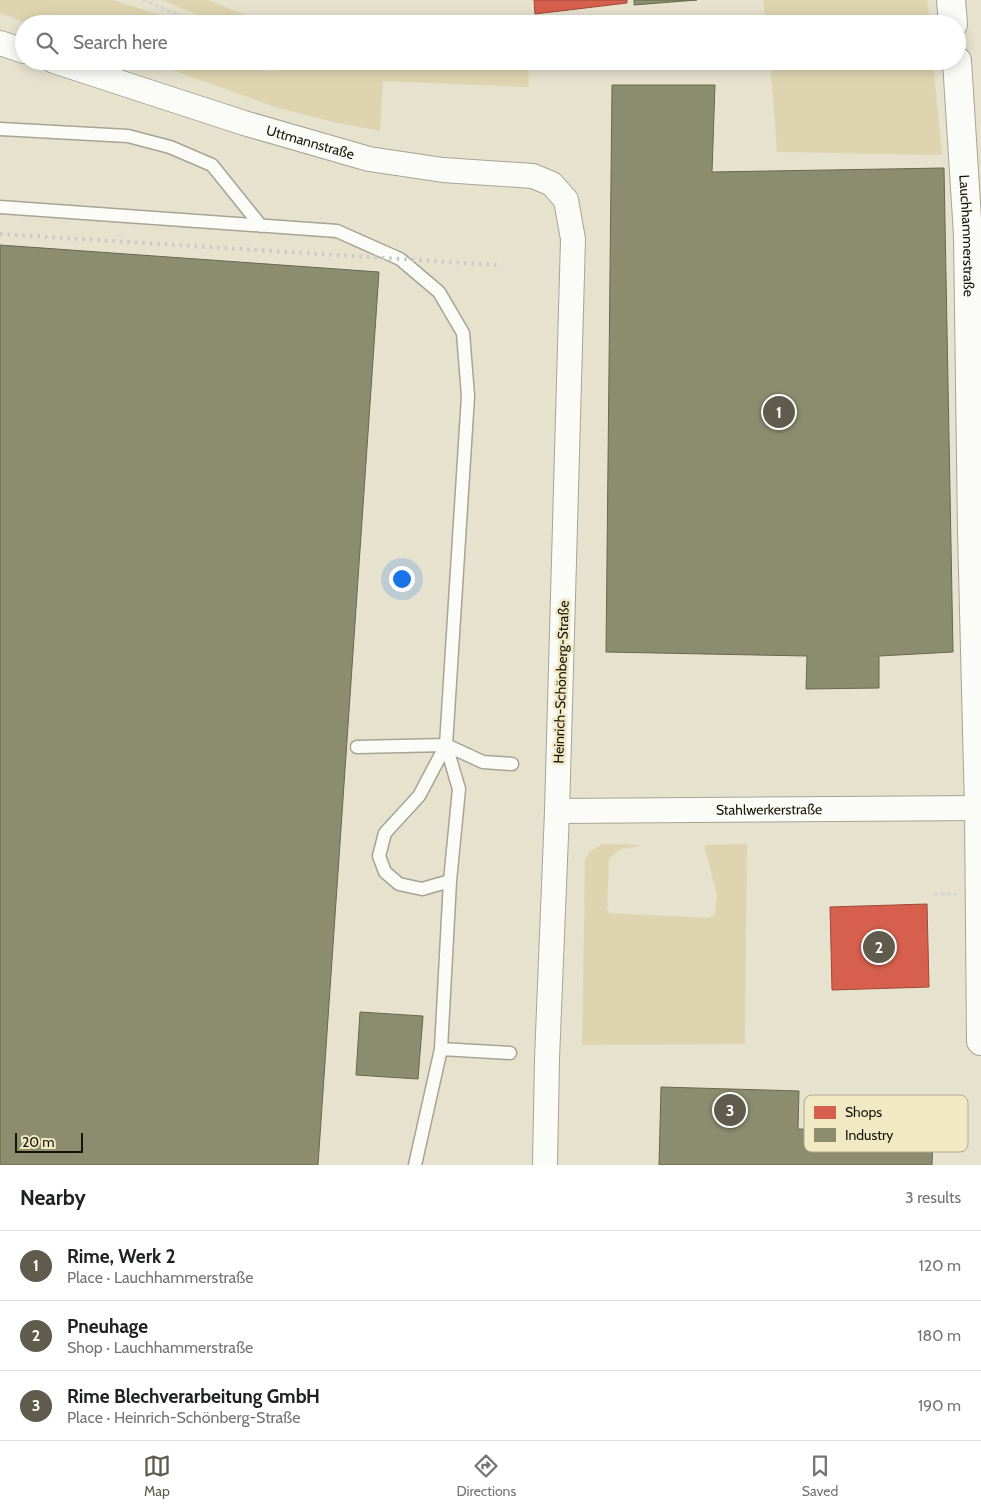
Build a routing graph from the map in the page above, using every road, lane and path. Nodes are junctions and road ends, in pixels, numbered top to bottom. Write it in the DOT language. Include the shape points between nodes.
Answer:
graph roads {
  1 [pos="144,0"];
  2 [pos="951,0"];
  3 [pos="180,15"];
  4 [pos="952,15"];
  5 [pos="0,43"];
  6 [pos="15,48"];
  7 [pos="82,70"];
  8 [pos="958,70"];
  9 [pos="0,128"];
  10 [pos="973,160"];
  11 [pos="566,200"];
  12 [pos="0,207"];
  13 [pos="262,226"];
  14 [pos="446,745"];
  15 [pos="357,747"];
  16 [pos="512,764"];
  17 [pos="980,808"];
  18 [pos="557,812"];
  19 [pos="450,881"];
  20 [pos="981,1041"];
  21 [pos="441,1049"];
  22 [pos="510,1053"];
  23 [pos="415,1165"];
  24 [pos="545,1165"];
  1 -- 3 [label="path"];
  2 -- 4 [label="main road"];
  5 -- 6 [label="street"];
  7 -- 11 [label="street, Uttmannstraße" via="244,123 369,158 443,170 533,176 552,184"];
  8 -- 10 [label="main road, Lauchhammerstraße"];
  9 -- 13 [label="lane" via="128,136 170,147 212,165"];
  10 -- 17 [label="main road, Lauchhammerstraße" via="968,235"];
  11 -- 18 [label="street, Heinrich-Schönberg-Straße" via="573,239"];
  12 -- 13 [label="lane"];
  13 -- 14 [label="lane" via="337,231 400,259 439,292 463,333 468,396"];
  14 -- 15 [label="lane"];
  14 -- 16 [label="lane" via="482,762"];
  14 -- 19 [label="lane" via="459,789"];
  14 -- 19 [label="lane" via="419,796 385,833 379,856 385,872 399,884 422,890"];
  17 -- 18 [label="street, Stahlwerkerstraße"];
  17 -- 20 [label="main road, Lauchhammerstraße"];
  18 -- 24 [label="street, Heinrich-Schönberg-Straße"];
  19 -- 21 [label="lane"];
  21 -- 22 [label="lane"];
  21 -- 23 [label="lane"];
}
